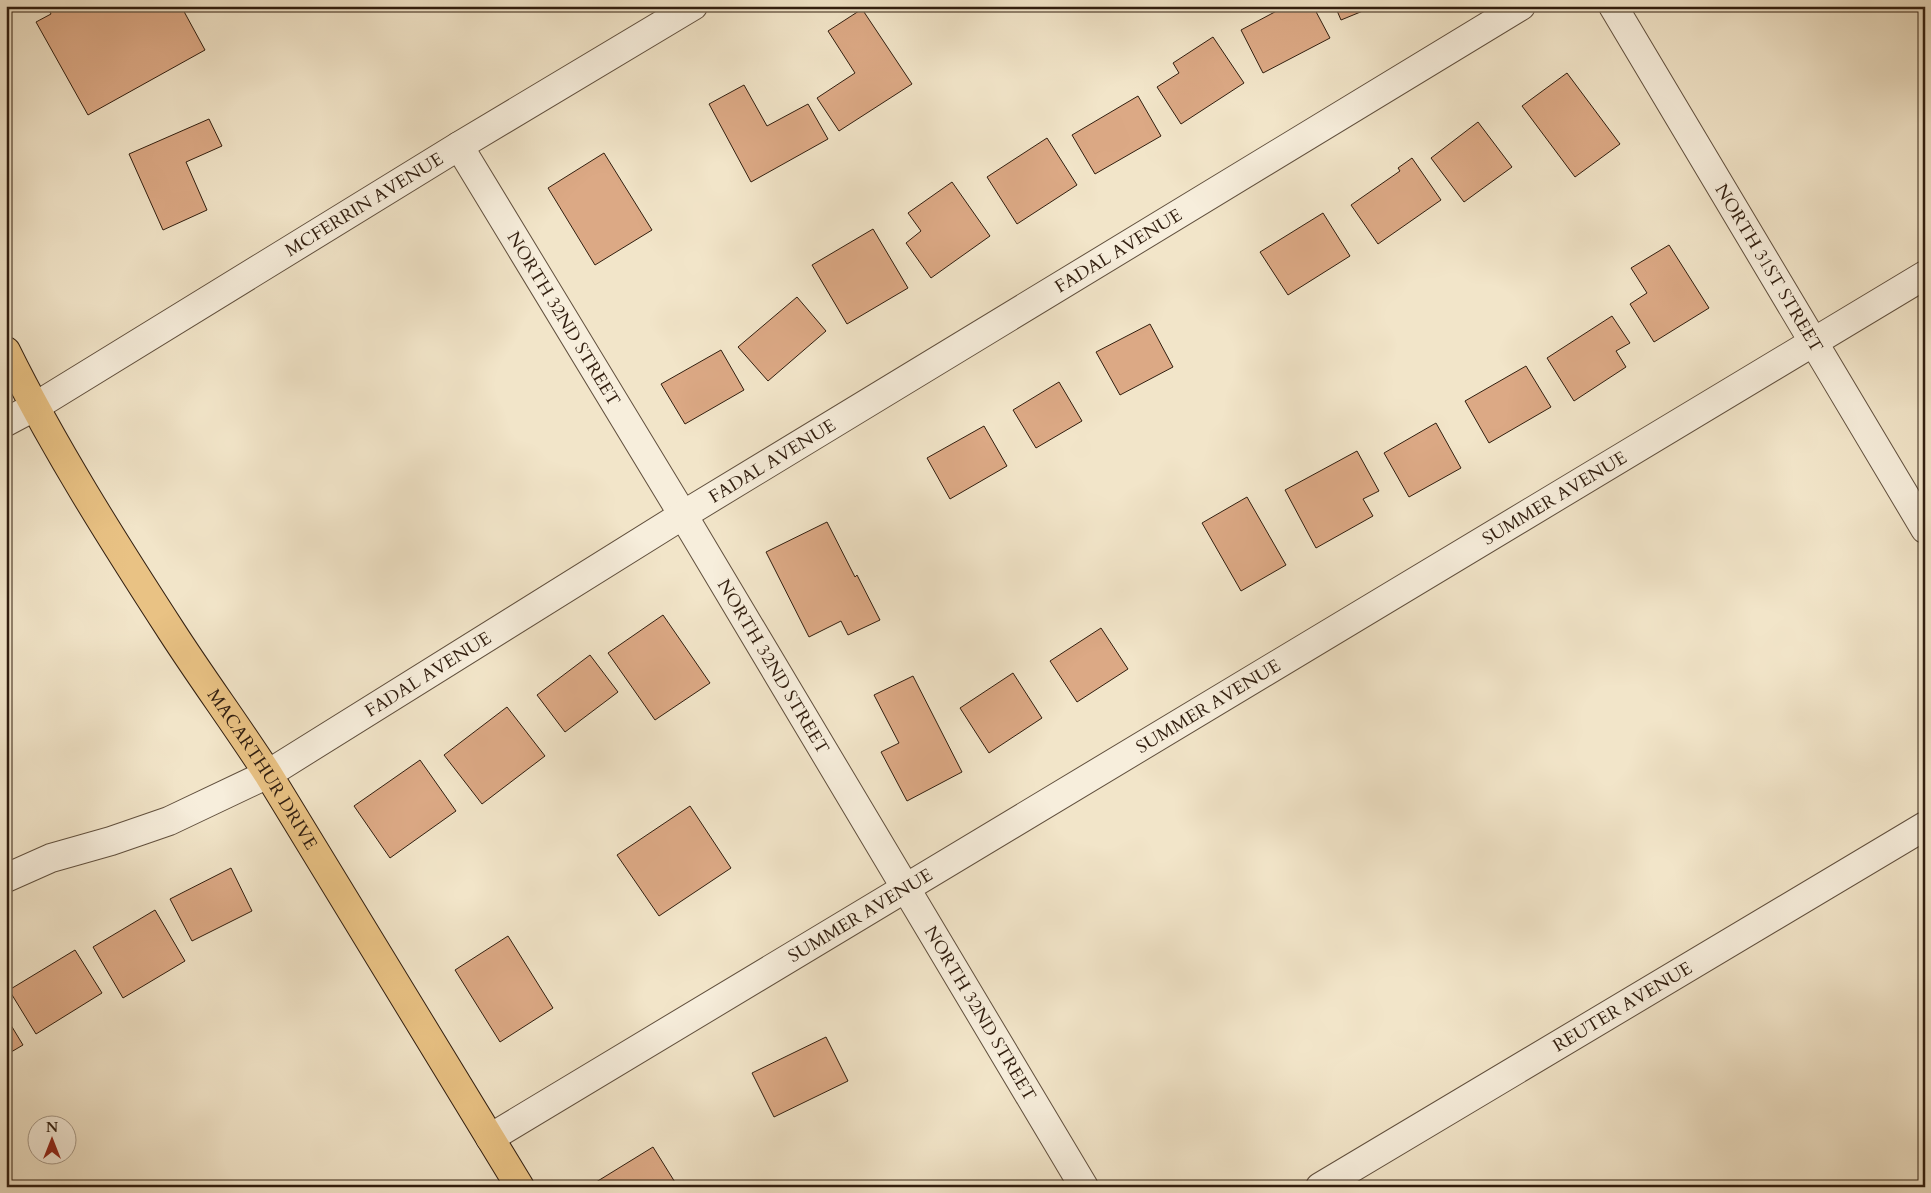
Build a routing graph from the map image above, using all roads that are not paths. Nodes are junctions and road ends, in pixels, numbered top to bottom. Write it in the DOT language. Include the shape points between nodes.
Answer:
graph roads {
  1 [pos="693,6"];
  2 [pos="1521,6"];
  3 [pos="1613,6"];
  4 [pos="459,146"];
  5 [pos="1925,275"];
  6 [pos="1813,342"];
  7 [pos="6,351"];
  8 [pos="36,406"];
  9 [pos="6,422"];
  10 [pos="683,515"];
  11 [pos="1925,529"];
  12 [pos="268,774"];
  13 [pos="1925,826"];
  14 [pos="6,878"];
  15 [pos="906,887"];
  16 [pos="490,1138"];
  17 [pos="520,1187"];
  18 [pos="1084,1187"];
  19 [pos="1320,1187"];
  1 -- 4 [label="street, MCFERRIN AVENUE"];
  2 -- 10 [label="street, FADAL AVENUE"];
  3 -- 6 [label="street, NORTH 31ST STREET"];
  4 -- 8 [label="street, MCFERRIN AVENUE"];
  4 -- 10 [label="street, NORTH 32ND STREET"];
  5 -- 6 [label="street, SUMMER AVENUE"];
  6 -- 11 [label="street, NORTH 31ST STREET"];
  6 -- 15 [label="street, SUMMER AVENUE"];
  7 -- 8 [label="main road, MACARTHUR DRIVE"];
  8 -- 9 [label="street, MCFERRIN AVENUE"];
  8 -- 12 [label="main road, MACARTHUR DRIVE" via="88,498 168,625"];
  10 -- 12 [label="street, FADAL AVENUE"];
  10 -- 15 [label="street, NORTH 32ND STREET"];
  12 -- 14 [label="street, FADAL AVENUE" via="169,821 51,858"];
  12 -- 16 [label="main road, MACARTHUR DRIVE"];
  13 -- 19 [label="street, REUTER AVENUE"];
  15 -- 16 [label="street, SUMMER AVENUE"];
  15 -- 18 [label="street, NORTH 32ND STREET"];
  16 -- 17 [label="main road, MACARTHUR DRIVE"];
}
